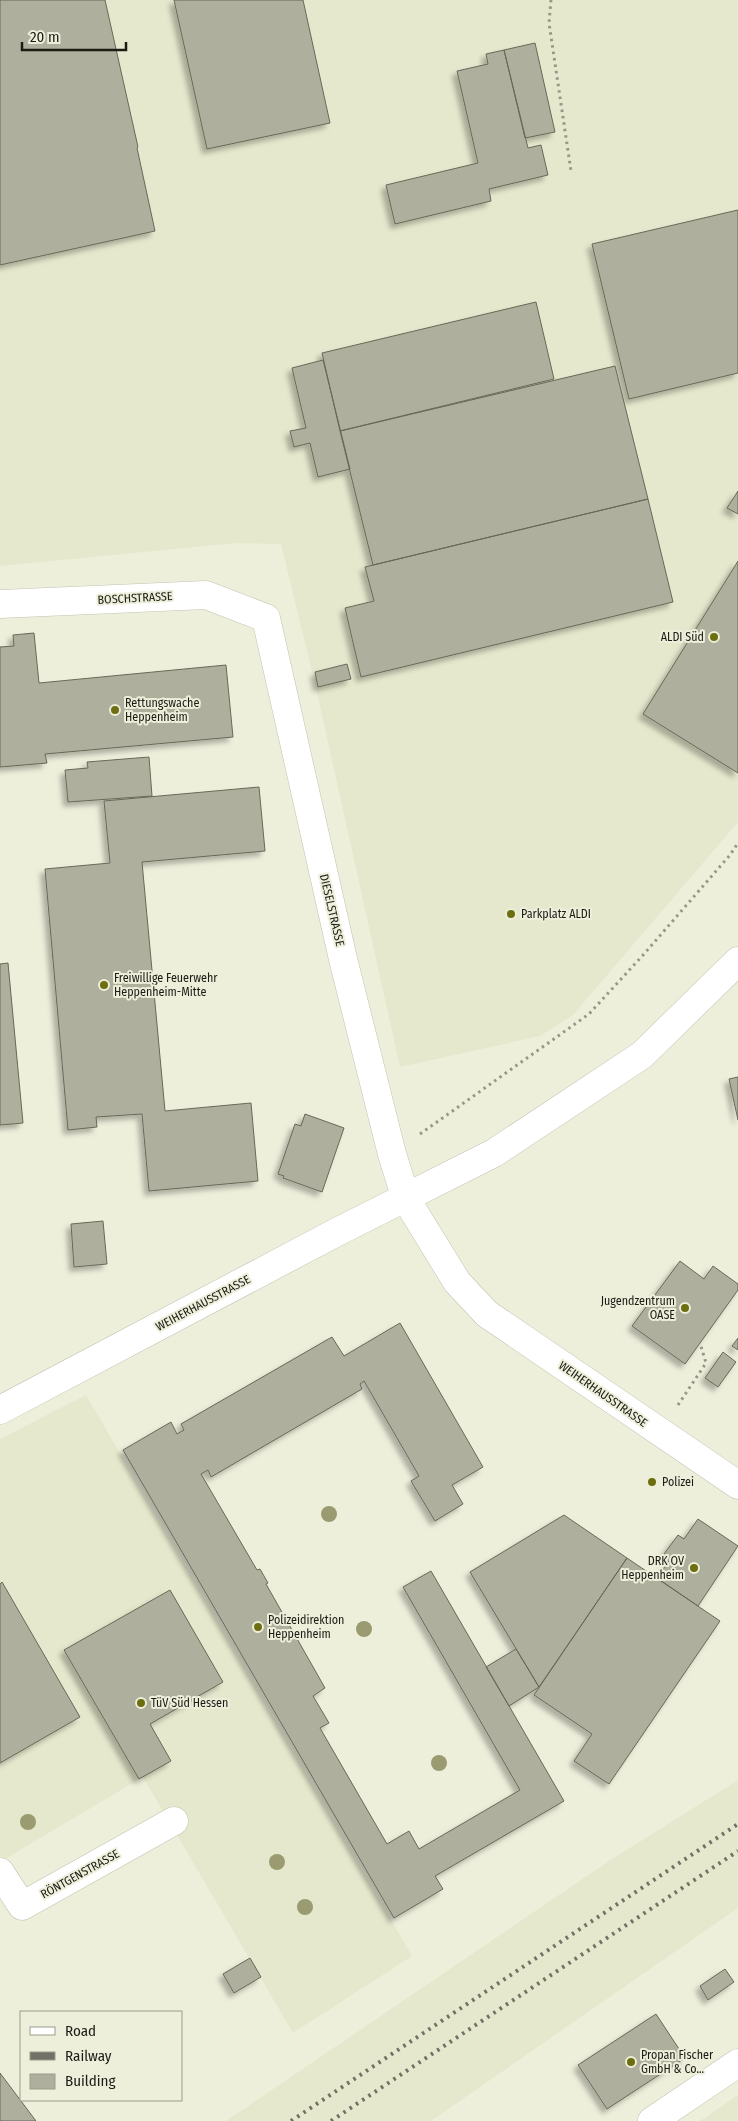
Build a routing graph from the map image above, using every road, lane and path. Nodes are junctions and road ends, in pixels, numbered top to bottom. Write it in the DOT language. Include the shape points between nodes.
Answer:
graph roads {
  1 [pos="552,0"];
  2 [pos="571,170"];
  3 [pos="0,604"];
  4 [pos="266,618"];
  5 [pos="738,843"];
  6 [pos="738,961"];
  7 [pos="392,1154"];
  8 [pos="406,1199"];
  9 [pos="700,1342"];
  10 [pos="0,1410"];
  11 [pos="660,1432"];
  12 [pos="738,1485"];
  13 [pos="174,1822"];
  14 [pos="0,1872"];
  15 [pos="738,2063"];
  16 [pos="652,2121"];
  1 -- 2 [label="path" via="549,23"];
  3 -- 4 [label="street, BOSCHSTRASSE" via="206,595"];
  4 -- 7 [label="street, DIESELSTRASSE" via="343,959"];
  5 -- 7 [label="path" via="589,1014"];
  6 -- 8 [label="street, WEIHERHAUSSTRASSE" via="642,1055 494,1153"];
  7 -- 8 [label="street, DIESELSTRASSE"];
  8 -- 10 [label="street, WEIHERHAUSSTRASSE" via="335,1233"];
  8 -- 11 [label="street, WEIHERHAUSSTRASSE" via="457,1282 487,1314"];
  9 -- 11 [label="path" via="706,1363"];
  11 -- 12 [label="street, WEIHERHAUSSTRASSE"];
  13 -- 14 [label="street, RÖNTGENSTRASSE" via="22,1906"];
  15 -- 16 [label="street"];
}
